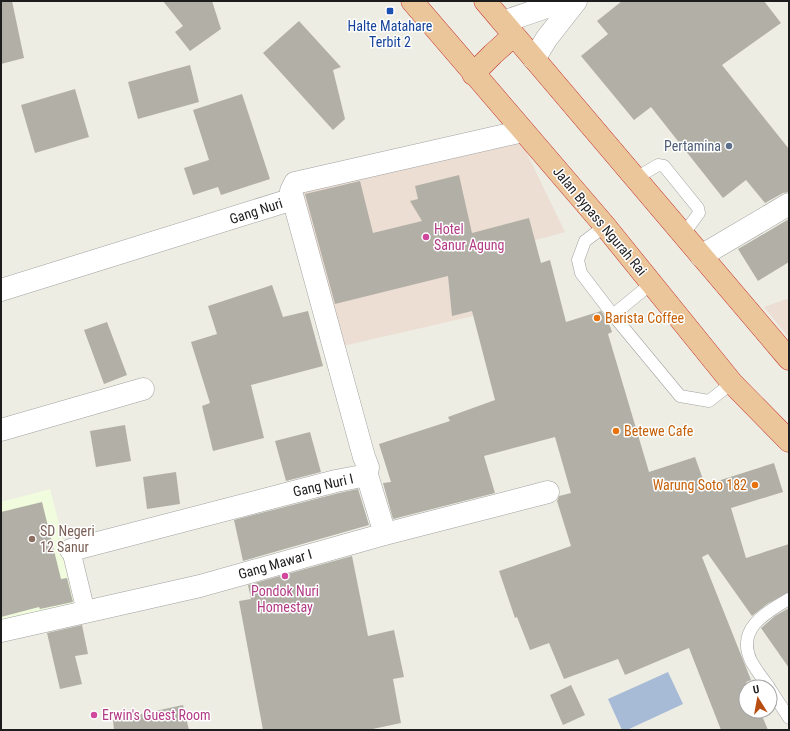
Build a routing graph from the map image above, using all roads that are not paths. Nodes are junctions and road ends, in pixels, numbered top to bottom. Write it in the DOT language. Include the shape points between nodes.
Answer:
graph roads {
  1 [pos="412,1"];
  2 [pos="485,1"];
  3 [pos="564,1"];
  4 [pos="576,1"];
  5 [pos="508,28"];
  6 [pos="534,59"];
  7 [pos="473,74"];
  8 [pos="524,131"];
  9 [pos="636,178"];
  10 [pos="293,199"];
  11 [pos="789,204"];
  12 [pos="605,226"];
  13 [pos="683,235"];
  14 [pos="701,256"];
  15 [pos="652,283"];
  16 [pos="1,290"];
  17 [pos="613,315"];
  18 [pos="789,359"];
  19 [pos="732,383"];
  20 [pos="144,389"];
  21 [pos="1,430"];
  22 [pos="789,440"];
  23 [pos="367,475"];
  24 [pos="548,492"];
  25 [pos="385,534"];
  26 [pos="71,550"];
  27 [pos="789,599"];
  28 [pos="86,612"];
  29 [pos="1,631"];
  30 [pos="763,679"];
  31 [pos="778,702"];
  32 [pos="789,718"];
  1 -- 7 [label="highway, Jalan Bypass Ngurah Rai"];
  2 -- 5 [label="highway"];
  3 -- 5 [label="street"];
  4 -- 6 [label="street"];
  5 -- 6 [label="highway"];
  5 -- 7 [label="highway" via="492,54"];
  6 -- 9 [label="highway"];
  7 -- 8 [label="highway, Jalan Bypass Ngurah Rai"];
  8 -- 10 [label="street, Gang Nuri" via="294,183 291,191"];
  8 -- 12 [label="highway, Jalan Bypass Ngurah Rai"];
  9 -- 13 [label="highway"];
  9 -- 13 [label="lane" via="658,164 664,166 698,208 699,213"];
  10 -- 16 [label="street, Gang Nuri"];
  10 -- 23 [label="street, Gang Nuri I" via="368,467"];
  11 -- 14 [label="street"];
  12 -- 15 [label="highway, Jalan Bypass Ngurah Rai"];
  12 -- 17 [label="lane" via="585,241 578,260 581,273"];
  13 -- 14 [label="highway"];
  14 -- 18 [label="highway"];
  15 -- 17 [label="lane"];
  15 -- 19 [label="highway, Jalan Bypass Ngurah Rai"];
  17 -- 19 [label="lane" via="680,396 709,400"];
  19 -- 22 [label="highway, Jalan Bypass Ngurah Rai"];
  20 -- 21 [label="street"];
  23 -- 25 [label="street"];
  23 -- 26 [label="street, Gang Nuri I"];
  24 -- 25 [label="street, Gang Mawar I"];
  25 -- 28 [label="street, Gang Mawar I" via="200,586"];
  26 -- 28 [label="street"];
  27 -- 30 [label="lane" via="765,614 752,626 747,640 751,660"];
  28 -- 29 [label="street, Gang Mawar I"];
  31 -- 32 [label="lane"];
}
